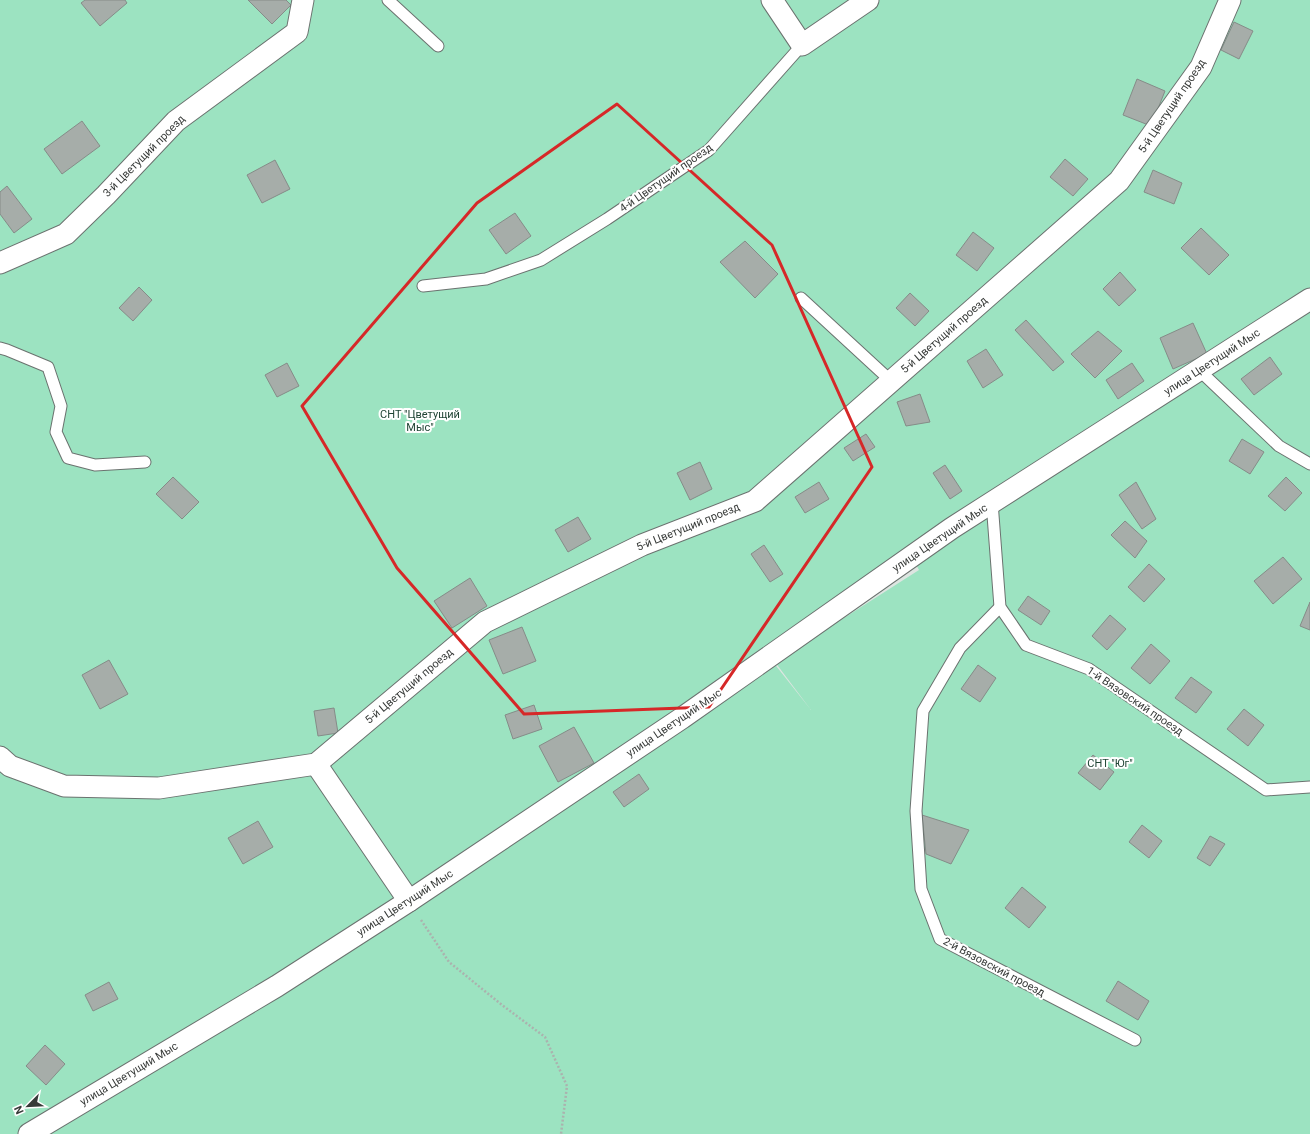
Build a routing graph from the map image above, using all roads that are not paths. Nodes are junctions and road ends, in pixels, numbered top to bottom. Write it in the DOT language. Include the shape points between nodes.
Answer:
graph roads {
  1 [pos="303,0"];
  2 [pos="388,0"];
  3 [pos="772,0"];
  4 [pos="868,0"];
  5 [pos="1230,0"];
  6 [pos="802,45"];
  7 [pos="438,46"];
  8 [pos="0,264"];
  9 [pos="423,286"];
  10 [pos="801,298"];
  11 [pos="1310,299"];
  12 [pos="0,348"];
  13 [pos="1199,370"];
  14 [pos="891,381"];
  15 [pos="145,462"];
  16 [pos="1310,464"];
  17 [pos="992,502"];
  18 [pos="1000,607"];
  19 [pos="0,757"];
  20 [pos="316,764"];
  21 [pos="1310,787"];
  22 [pos="409,901"];
  23 [pos="1135,1040"];
  24 [pos="29,1134"];
  1 -- 8 [label="street, 3-й Цветущий проезд" via="297,32 176,121 66,234"];
  2 -- 7 [label="lane"];
  3 -- 6 [label="street"];
  4 -- 6 [label="street, 4-й Цветущий проезд"];
  5 -- 14 [label="street, 5-й Цветущий проезд" via="1201,67 1120,181"];
  6 -- 9 [label="lane, 4-й Цветущий проезд" via="709,150 607,219 541,260 486,279"];
  10 -- 14 [label="lane"];
  11 -- 13 [label="street, улица Цветущий Мыс"];
  12 -- 15 [label="lane" via="48,367 61,406 56,432 68,458 95,465"];
  13 -- 16 [label="lane" via="1279,446"];
  13 -- 17 [label="street, улица Цветущий Мыс"];
  14 -- 20 [label="street, 5-й Цветущий проезд" via="755,501 642,545 485,622"];
  17 -- 18 [label="lane, 1-й Вязовский проезд"];
  17 -- 22 [label="street, улица Цветущий Мыс" via="682,718"];
  18 -- 21 [label="lane, 1-й Вязовский проезд" via="1026,646 1089,668 1266,790"];
  18 -- 23 [label="lane, 2-й Вязовский проезд" via="960,648 923,711 916,811 921,889 940,939"];
  19 -- 20 [label="street" via="10,766 64,786 159,788"];
  20 -- 22 [label="street"];
  22 -- 24 [label="street, улица Цветущий Мыс" via="277,986"];
}
